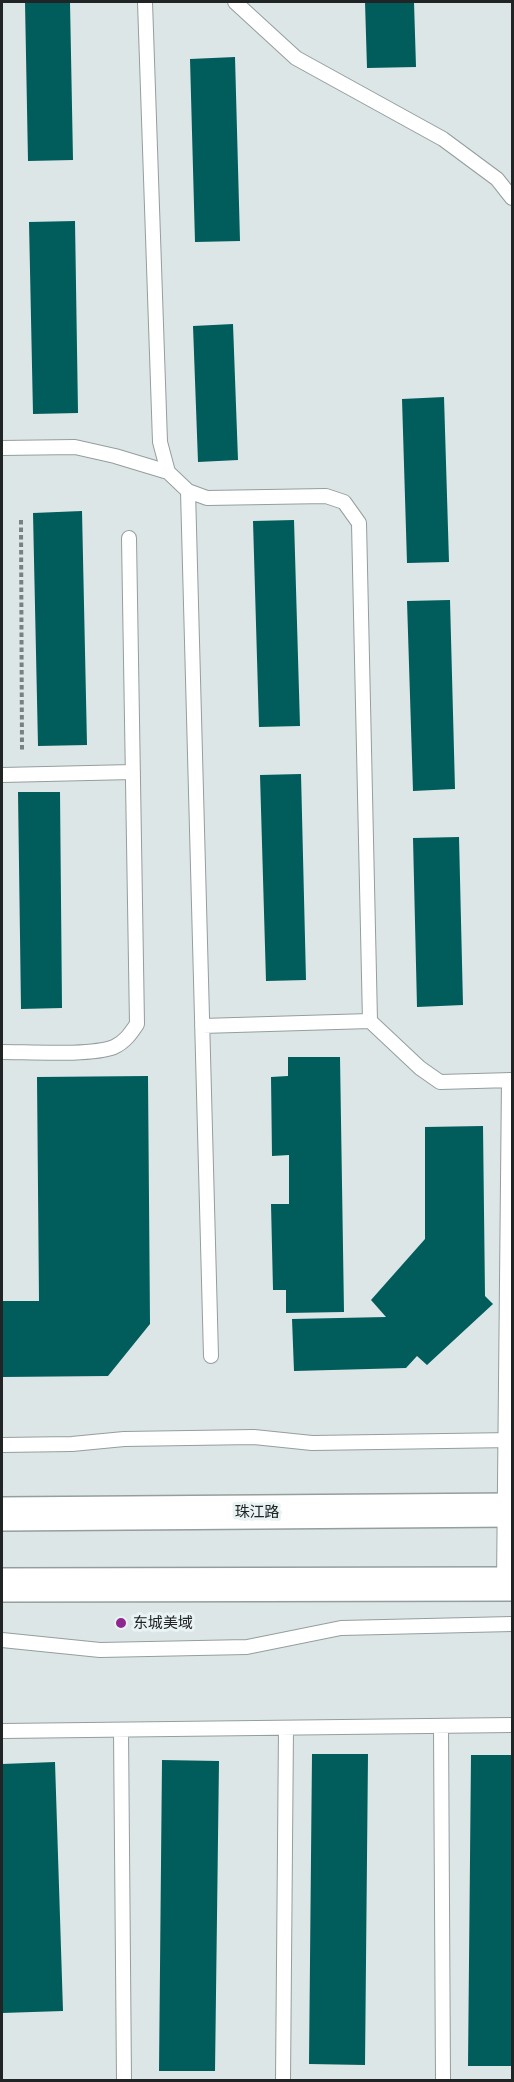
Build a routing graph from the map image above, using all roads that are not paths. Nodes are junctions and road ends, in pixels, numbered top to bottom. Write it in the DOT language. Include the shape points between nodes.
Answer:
graph roads {
  1 [pos="145,2"];
  2 [pos="235,2"];
  3 [pos="513,198"];
  4 [pos="2,448"];
  5 [pos="168,472"];
  6 [pos="188,490"];
  7 [pos="129,538"];
  8 [pos="133,772"];
  9 [pos="2,775"];
  10 [pos="370,1021"];
  11 [pos="202,1026"];
  12 [pos="2,1052"];
  13 [pos="511,1080"];
  14 [pos="211,1356"];
  15 [pos="509,1440"];
  16 [pos="2,1445"];
  17 [pos="509,1510"];
  18 [pos="2,1514"];
  19 [pos="508,1584"];
  20 [pos="2,1585"];
  21 [pos="513,1624"];
  22 [pos="2,1640"];
  23 [pos="513,1725"];
  24 [pos="441,1726"];
  25 [pos="286,1728"];
  26 [pos="121,1730"];
  27 [pos="2,1731"];
  28 [pos="124,2080"];
  29 [pos="283,2080"];
  30 [pos="443,2080"];
  1 -- 5 [label="lane" via="160,442"];
  2 -- 3 [label="lane" via="296,58 443,139 497,179"];
  4 -- 5 [label="lane" via="75,447"];
  5 -- 6 [label="lane"];
  6 -- 10 [label="lane" via="207,498 326,496 344,502 359,523"];
  6 -- 11 [label="lane"];
  7 -- 8 [label="lane"];
  8 -- 9 [label="lane"];
  8 -- 12 [label="lane" via="137,1024 125,1040 95,1051"];
  10 -- 11 [label="lane"];
  10 -- 13 [label="lane" via="440,1082"];
  11 -- 14 [label="lane"];
  13 -- 15 [label="lane"];
  15 -- 16 [label="lane" via="312,1443 254,1437"];
  15 -- 17 [label="lane"];
  17 -- 18 [label="street, 珠江路"];
  17 -- 19 [label="lane"];
  19 -- 20 [label="street"];
  21 -- 22 [label="lane" via="342,1628 247,1647 100,1650"];
  23 -- 24 [label="lane"];
  24 -- 25 [label="lane"];
  24 -- 30 [label="lane"];
  25 -- 26 [label="lane"];
  25 -- 29 [label="lane"];
  26 -- 27 [label="lane"];
  26 -- 28 [label="lane"];
}
